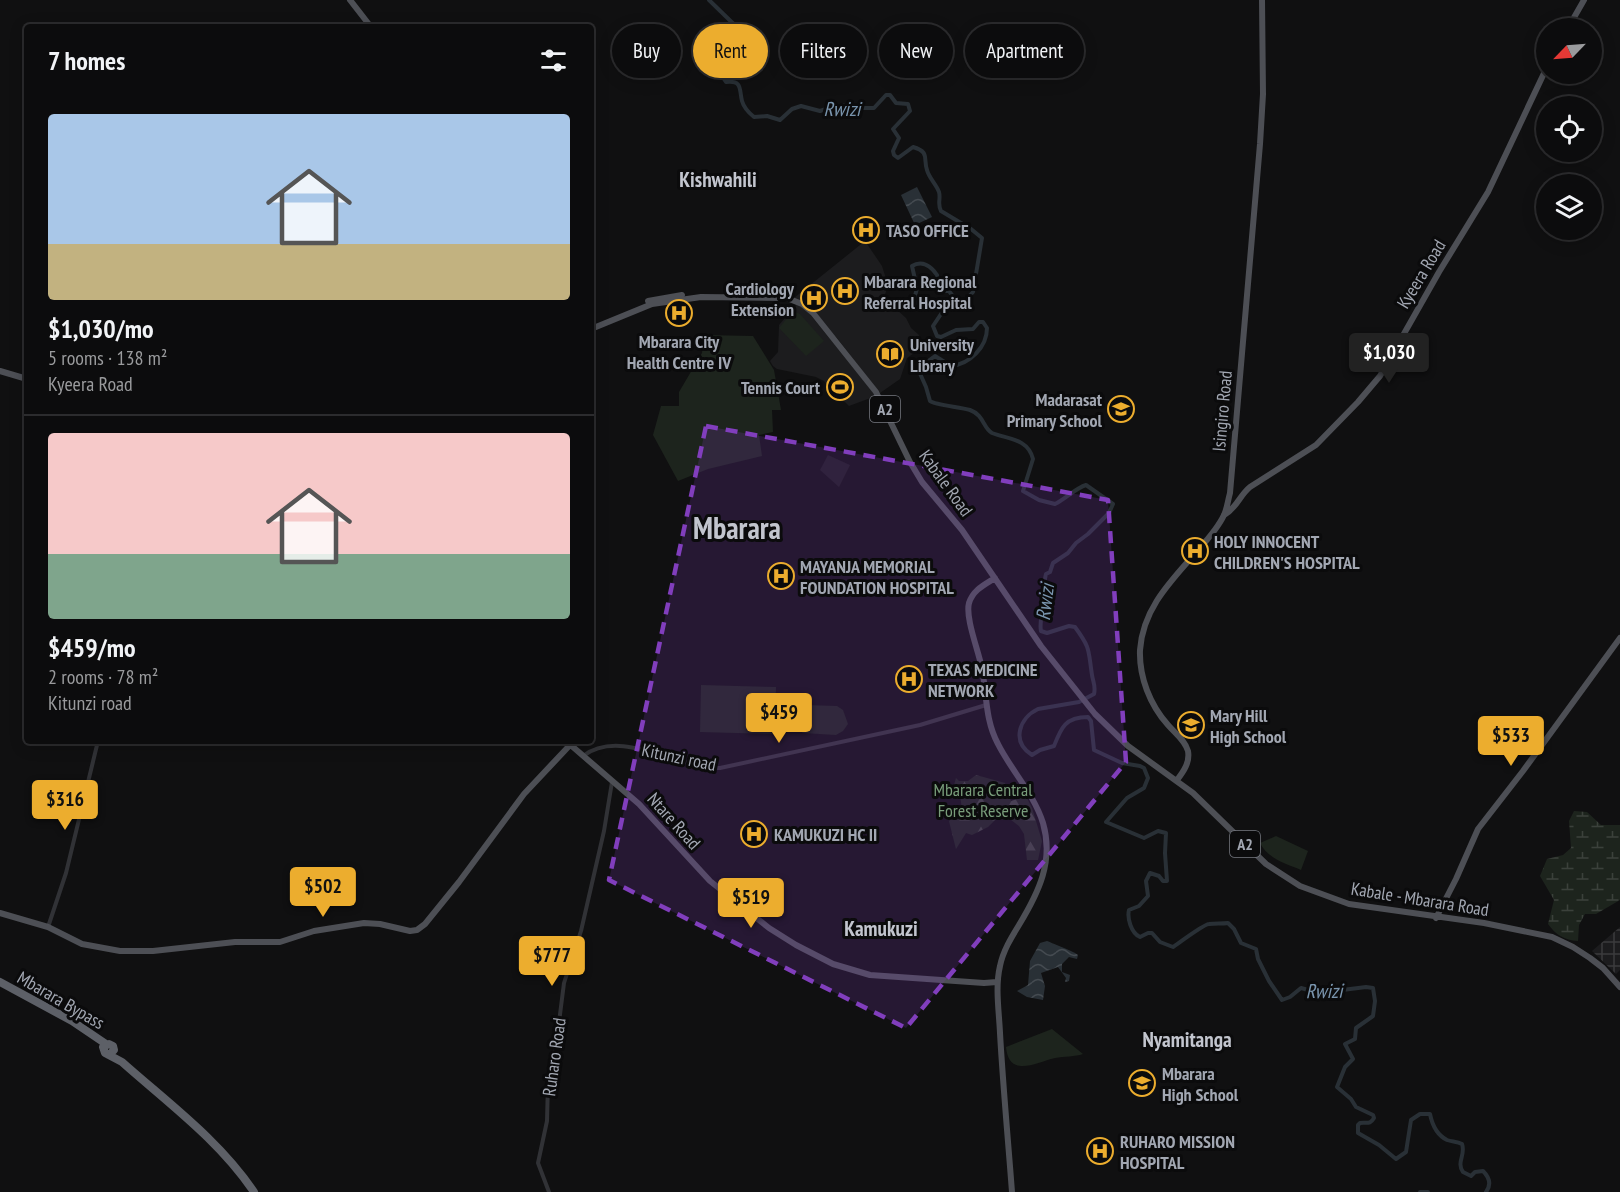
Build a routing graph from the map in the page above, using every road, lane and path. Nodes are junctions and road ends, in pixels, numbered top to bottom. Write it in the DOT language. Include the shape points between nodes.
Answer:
graph roads {
  1 [pos="350,0"];
  2 [pos="1262,0"];
  3 [pos="1584,0"];
  4 [pos="1574,18"];
  5 [pos="369,24"];
  6 [pos="1539,84"];
  7 [pos="594,326"];
  8 [pos="0,371"];
  9 [pos="24,378"];
  10 [pos="1224,515"];
  11 [pos="995,578"];
  12 [pos="973,633"];
  13 [pos="1620,638"];
  14 [pos="986,705"];
  15 [pos="1088,706"];
  16 [pos="97,744"];
  17 [pos="567,744"];
  18 [pos="569,744"];
  19 [pos="583,756"];
  20 [pos="1177,780"];
  21 [pos="612,782"];
  22 [pos="0,913"];
  23 [pos="1436,918"];
  24 [pos="48,927"];
  25 [pos="998,982"];
  26 [pos="0,984"];
  27 [pos="1620,987"];
  28 [pos="108,1049"];
  29 [pos="254,1192"];
  30 [pos="259,1192"];
  31 [pos="549,1192"];
  32 [pos="1012,1192"];
  1 -- 5 [label="main road"];
  2 -- 10 [label="main road, Isingiro Road" via="1260,144 1232,479"];
  3 -- 4 [label="main road"];
  6 -- 10 [label="main road, Kyeera Road" via="1488,192 1374,384 1316,445 1250,487"];
  7 -- 11 [label="main road, Kabale Road / A2" via="652,304 701,297 797,301 810,310 873,387 918,476"];
  8 -- 9 [label="main road"];
  10 -- 20 [label="main road, Isingiro Road" via="1157,598 1141,639 1146,688 1156,709 1188,752 1186,766"];
  11 -- 12 [label="main road" via="978,589 970,601"];
  11 -- 12 [label="main road" via="975,590 968,601"];
  11 -- 15 [label="main road, Kabale Road / A2"];
  12 -- 14 [label="main road"];
  13 -- 23 [label="main road" via="1478,829"];
  14 -- 19 [label="street, Kitunzi road" via="920,725 722,767 630,747 599,747"];
  14 -- 25 [label="main road" via="997,742 1038,811 1047,846 1042,883 1003,953"];
  15 -- 20 [label="main road, Kabale - Mbarara Road / A2" via="1117,737"];
  16 -- 24 [label="street" via="66,873"];
  17 -- 24 [label="main road" via="417,930 364,923 314,931 280,942 136,951 82,944"];
  18 -- 19 [label="main road, Ntare Road"];
  19 -- 21 [label="main road, Ntare Road"];
  20 -- 23 [label="main road, Kabale - Mbarara Road / A2" via="1288,880 1349,904"];
  21 -- 25 [label="main road, Ntare Road" via="639,804 710,881 769,928 819,957 880,977"];
  21 -- 31 [label="street, Ruharo Road" via="581,931 565,979 548,1082 547,1121 538,1163"];
  22 -- 24 [label="main road"];
  23 -- 27 [label="main road, Kabale - Mbarara Road / A2" via="1515,929 1562,941 1597,963"];
  25 -- 32 [label="main road"];
  26 -- 28 [label="highway, Mbarara Bypass" via="72,1021"];
  28 -- 29 [label="highway" via="217,1146"];
  28 -- 30 [label="highway" via="215,1139"];
}
